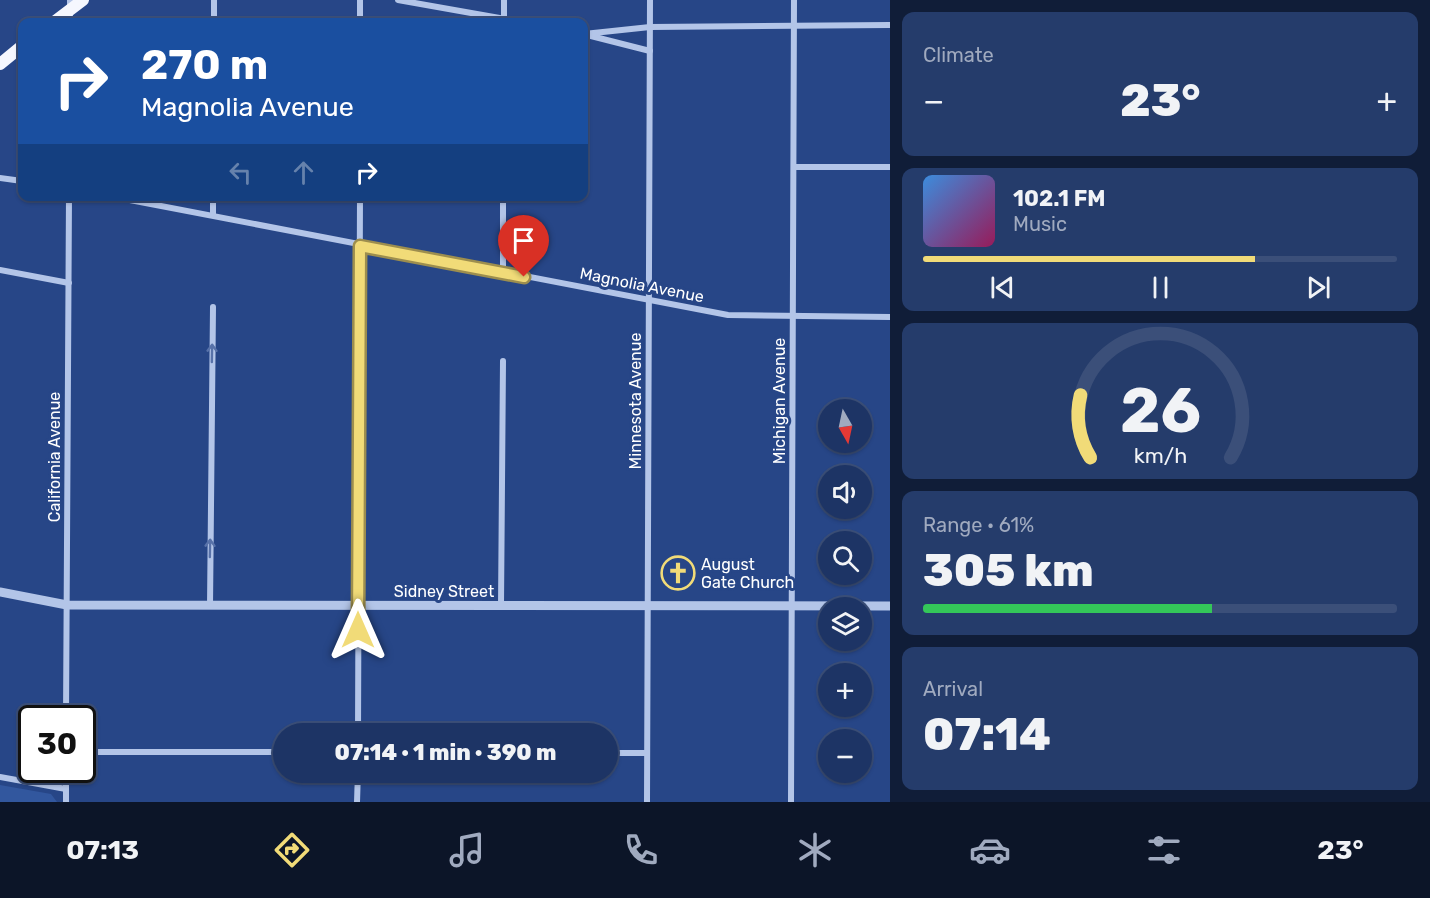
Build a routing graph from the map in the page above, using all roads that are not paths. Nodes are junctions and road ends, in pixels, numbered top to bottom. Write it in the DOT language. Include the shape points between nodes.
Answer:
graph roads {
  1 [pos="83,0"];
  2 [pos="214,0"];
  3 [pos="360,0"];
  4 [pos="398,0"];
  5 [pos="504,0"];
  6 [pos="650,0"];
  7 [pos="794,0"];
  8 [pos="70,11"];
  9 [pos="214,18"];
  10 [pos="360,18"];
  11 [pos="489,18"];
  12 [pos="504,18"];
  13 [pos="794,25"];
  14 [pos="890,25"];
  15 [pos="650,27"];
  16 [pos="588,34"];
  17 [pos="588,35"];
  18 [pos="18,49"];
  19 [pos="650,51"];
  20 [pos="0,64"];
  21 [pos="794,167"];
  22 [pos="890,167"];
  23 [pos="0,178"];
  24 [pos="18,181"];
  25 [pos="69,201"];
  26 [pos="136,201"];
  27 [pos="213,201"];
  28 [pos="360,201"];
  29 [pos="503,201"];
  30 [pos="213,215"];
  31 [pos="360,246"];
  32 [pos="0,270"];
  33 [pos="503,273"];
  34 [pos="69,283"];
  35 [pos="648,299"];
  36 [pos="213,307"];
  37 [pos="793,317"];
  38 [pos="890,317"];
  39 [pos="503,361"];
  40 [pos="0,592"];
  41 [pos="67,605"];
  42 [pos="210,606"];
  43 [pos="358,606"];
  44 [pos="501,606"];
  45 [pos="648,606"];
  46 [pos="792,606"];
  47 [pos="890,606"];
  48 [pos="66,705"];
  49 [pos="358,723"];
  50 [pos="97,752"];
  51 [pos="273,752"];
  52 [pos="618,753"];
  53 [pos="647,753"];
  54 [pos="0,777"];
  55 [pos="66,783"];
  56 [pos="358,783"];
  57 [pos="66,789"];
  58 [pos="66,802"];
  59 [pos="357,802"];
  60 [pos="647,802"];
  61 [pos="791,802"];
  1 -- 8 [label="main road"];
  2 -- 9 [label="street"];
  3 -- 10 [label="street"];
  4 -- 11 [label="street"];
  5 -- 12 [label="street"];
  6 -- 15 [label="street, Minnesota Avenue"];
  7 -- 13 [label="street, Michigan Avenue"];
  13 -- 14 [label="street"];
  13 -- 15 [label="street"];
  13 -- 21 [label="street, Michigan Avenue"];
  15 -- 16 [label="street"];
  15 -- 19 [label="street, Minnesota Avenue"];
  17 -- 19 [label="street"];
  18 -- 20 [label="main road"];
  19 -- 35 [label="street, Minnesota Avenue"];
  21 -- 22 [label="street"];
  21 -- 37 [label="street, Michigan Avenue"];
  23 -- 24 [label="street"];
  25 -- 34 [label="street, California Avenue"];
  26 -- 30 [label="street, Magnolia Avenue"];
  27 -- 30 [label="street"];
  28 -- 31 [label="street"];
  29 -- 33 [label="street"];
  30 -- 31 [label="street, Magnolia Avenue"];
  31 -- 33 [label="street, Magnolia Avenue"];
  31 -- 43 [label="street"];
  32 -- 34 [label="street"];
  33 -- 35 [label="street, Magnolia Avenue"];
  34 -- 41 [label="street, California Avenue"];
  35 -- 37 [label="street, Magnolia Avenue" via="728,315"];
  35 -- 45 [label="street, Minnesota Avenue"];
  42 -- 36 [label="street, one-way"];
  37 -- 38 [label="street, Magnolia Avenue"];
  37 -- 46 [label="street, Michigan Avenue"];
  39 -- 44 [label="street"];
  40 -- 41 [label="street, Sidney Street"];
  41 -- 42 [label="street, Sidney Street"];
  41 -- 48 [label="street, California Avenue"];
  42 -- 43 [label="street, Sidney Street"];
  43 -- 44 [label="street, Sidney Street"];
  43 -- 49 [label="street"];
  44 -- 45 [label="street, Sidney Street"];
  45 -- 46 [label="street, Sidney Street"];
  45 -- 53 [label="street, Minnesota Avenue"];
  46 -- 47 [label="street, Sidney Street"];
  46 -- 61 [label="street, Michigan Avenue"];
  50 -- 51 [label="street"];
  52 -- 53 [label="street"];
  53 -- 60 [label="street, Minnesota Avenue"];
  54 -- 57 [label="street"];
  55 -- 57 [label="street"];
  56 -- 59 [label="street"];
  57 -- 58 [label="street"];
}
